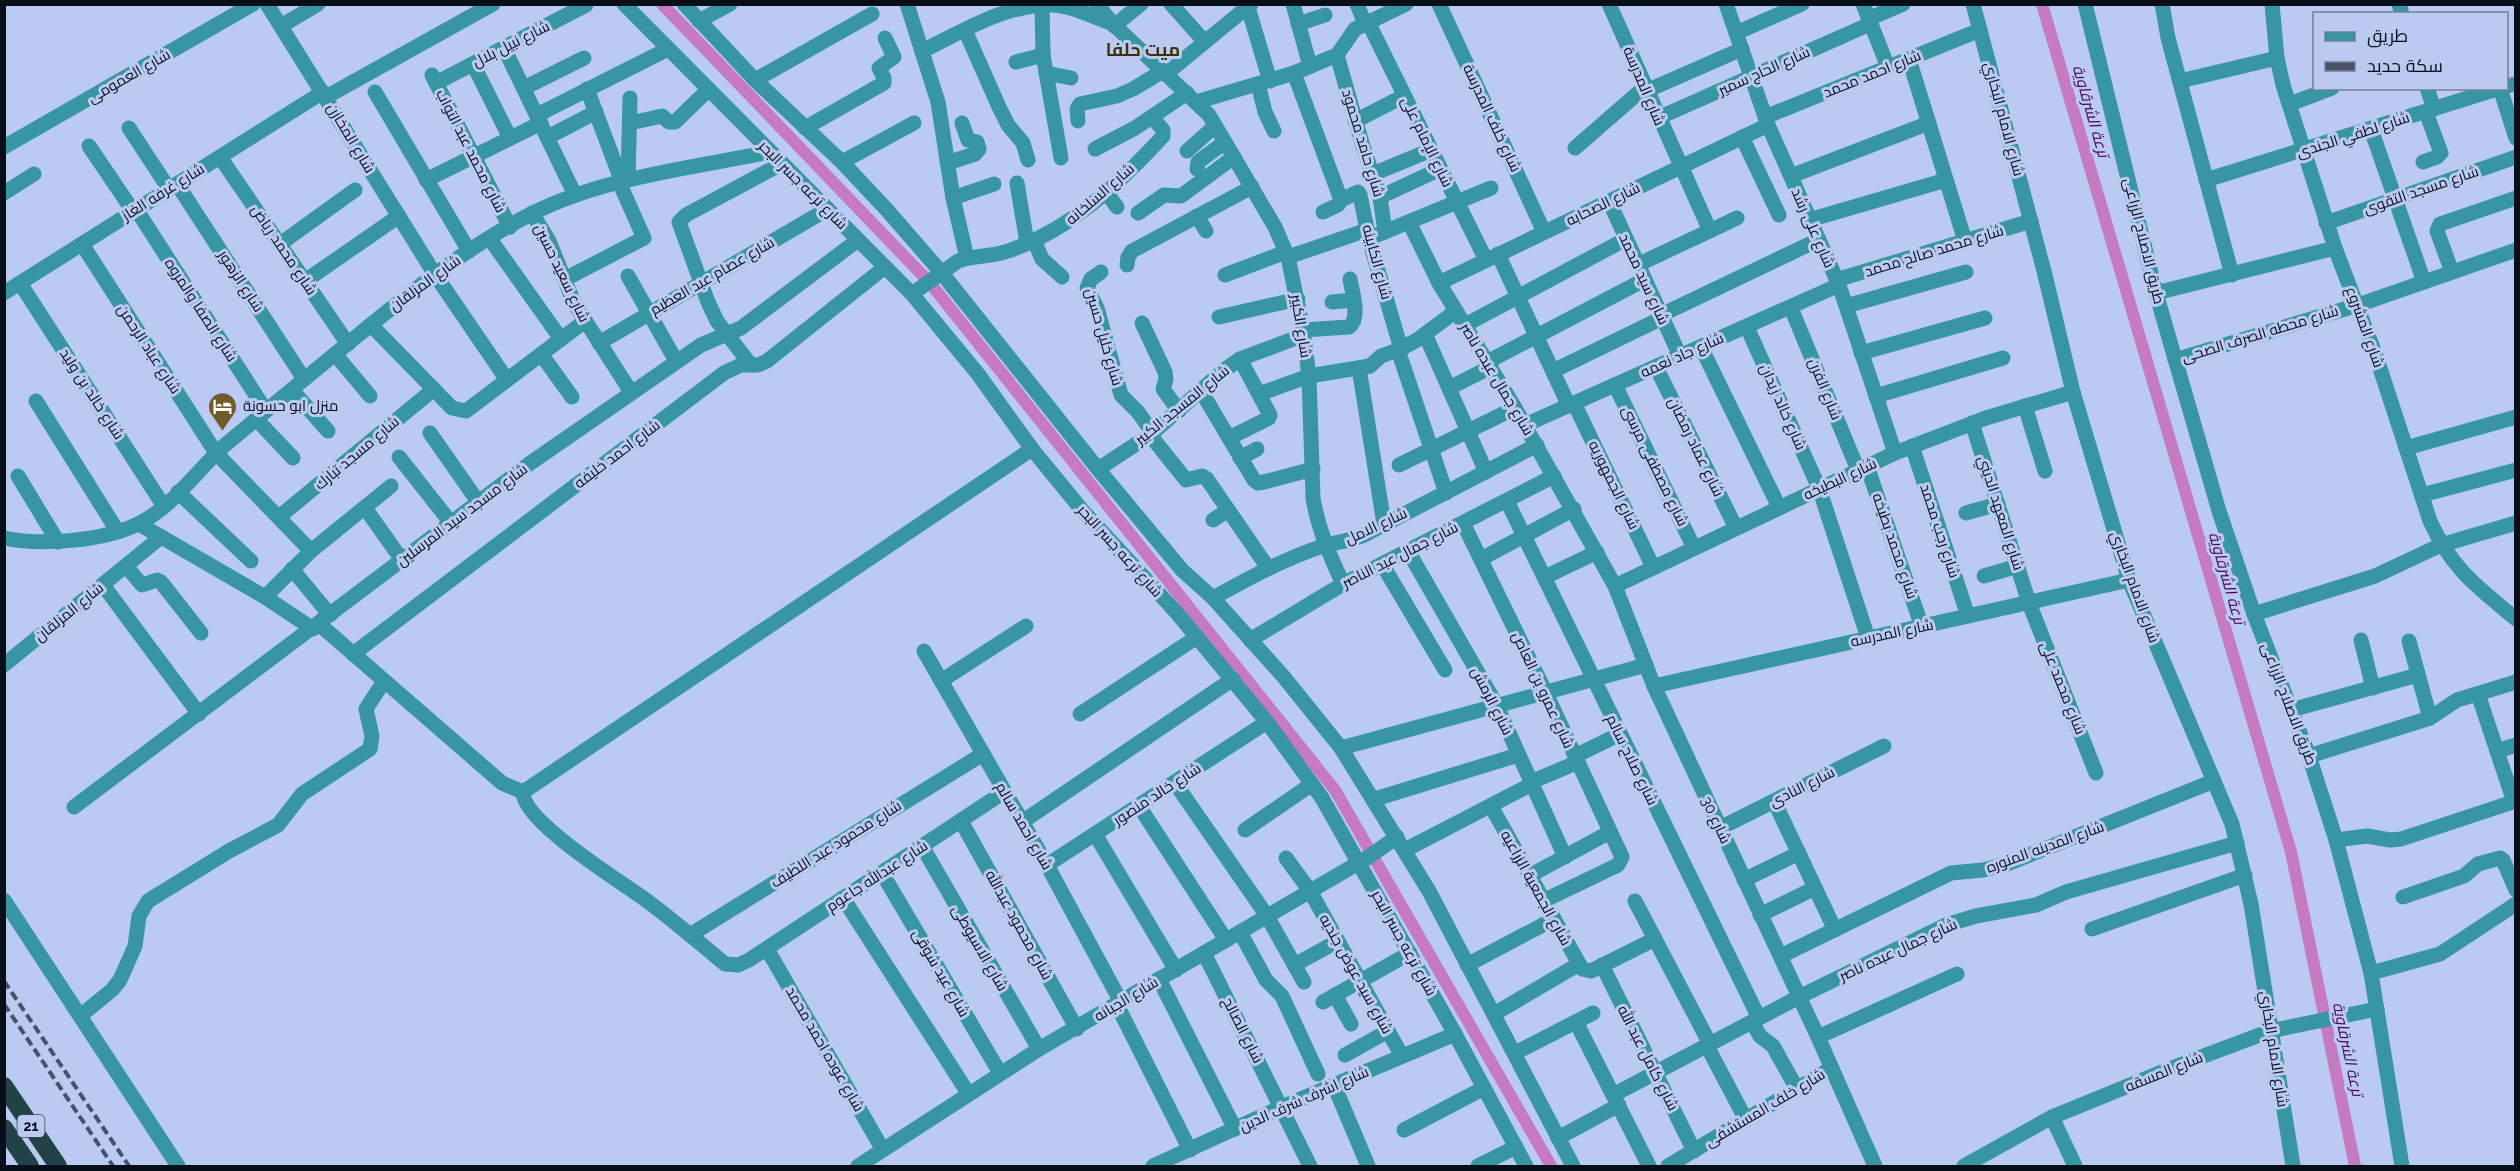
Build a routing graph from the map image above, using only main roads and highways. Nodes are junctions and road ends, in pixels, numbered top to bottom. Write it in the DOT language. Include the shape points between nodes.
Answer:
graph roads {
  1 [pos="4,1086"];
  2 [pos="4,1128"];
  3 [pos="30,1167"];
  4 [pos="58,1167"];
  1 -- 4 [label="highway, 21"];
  2 -- 3 [label="highway, 21"];
}
